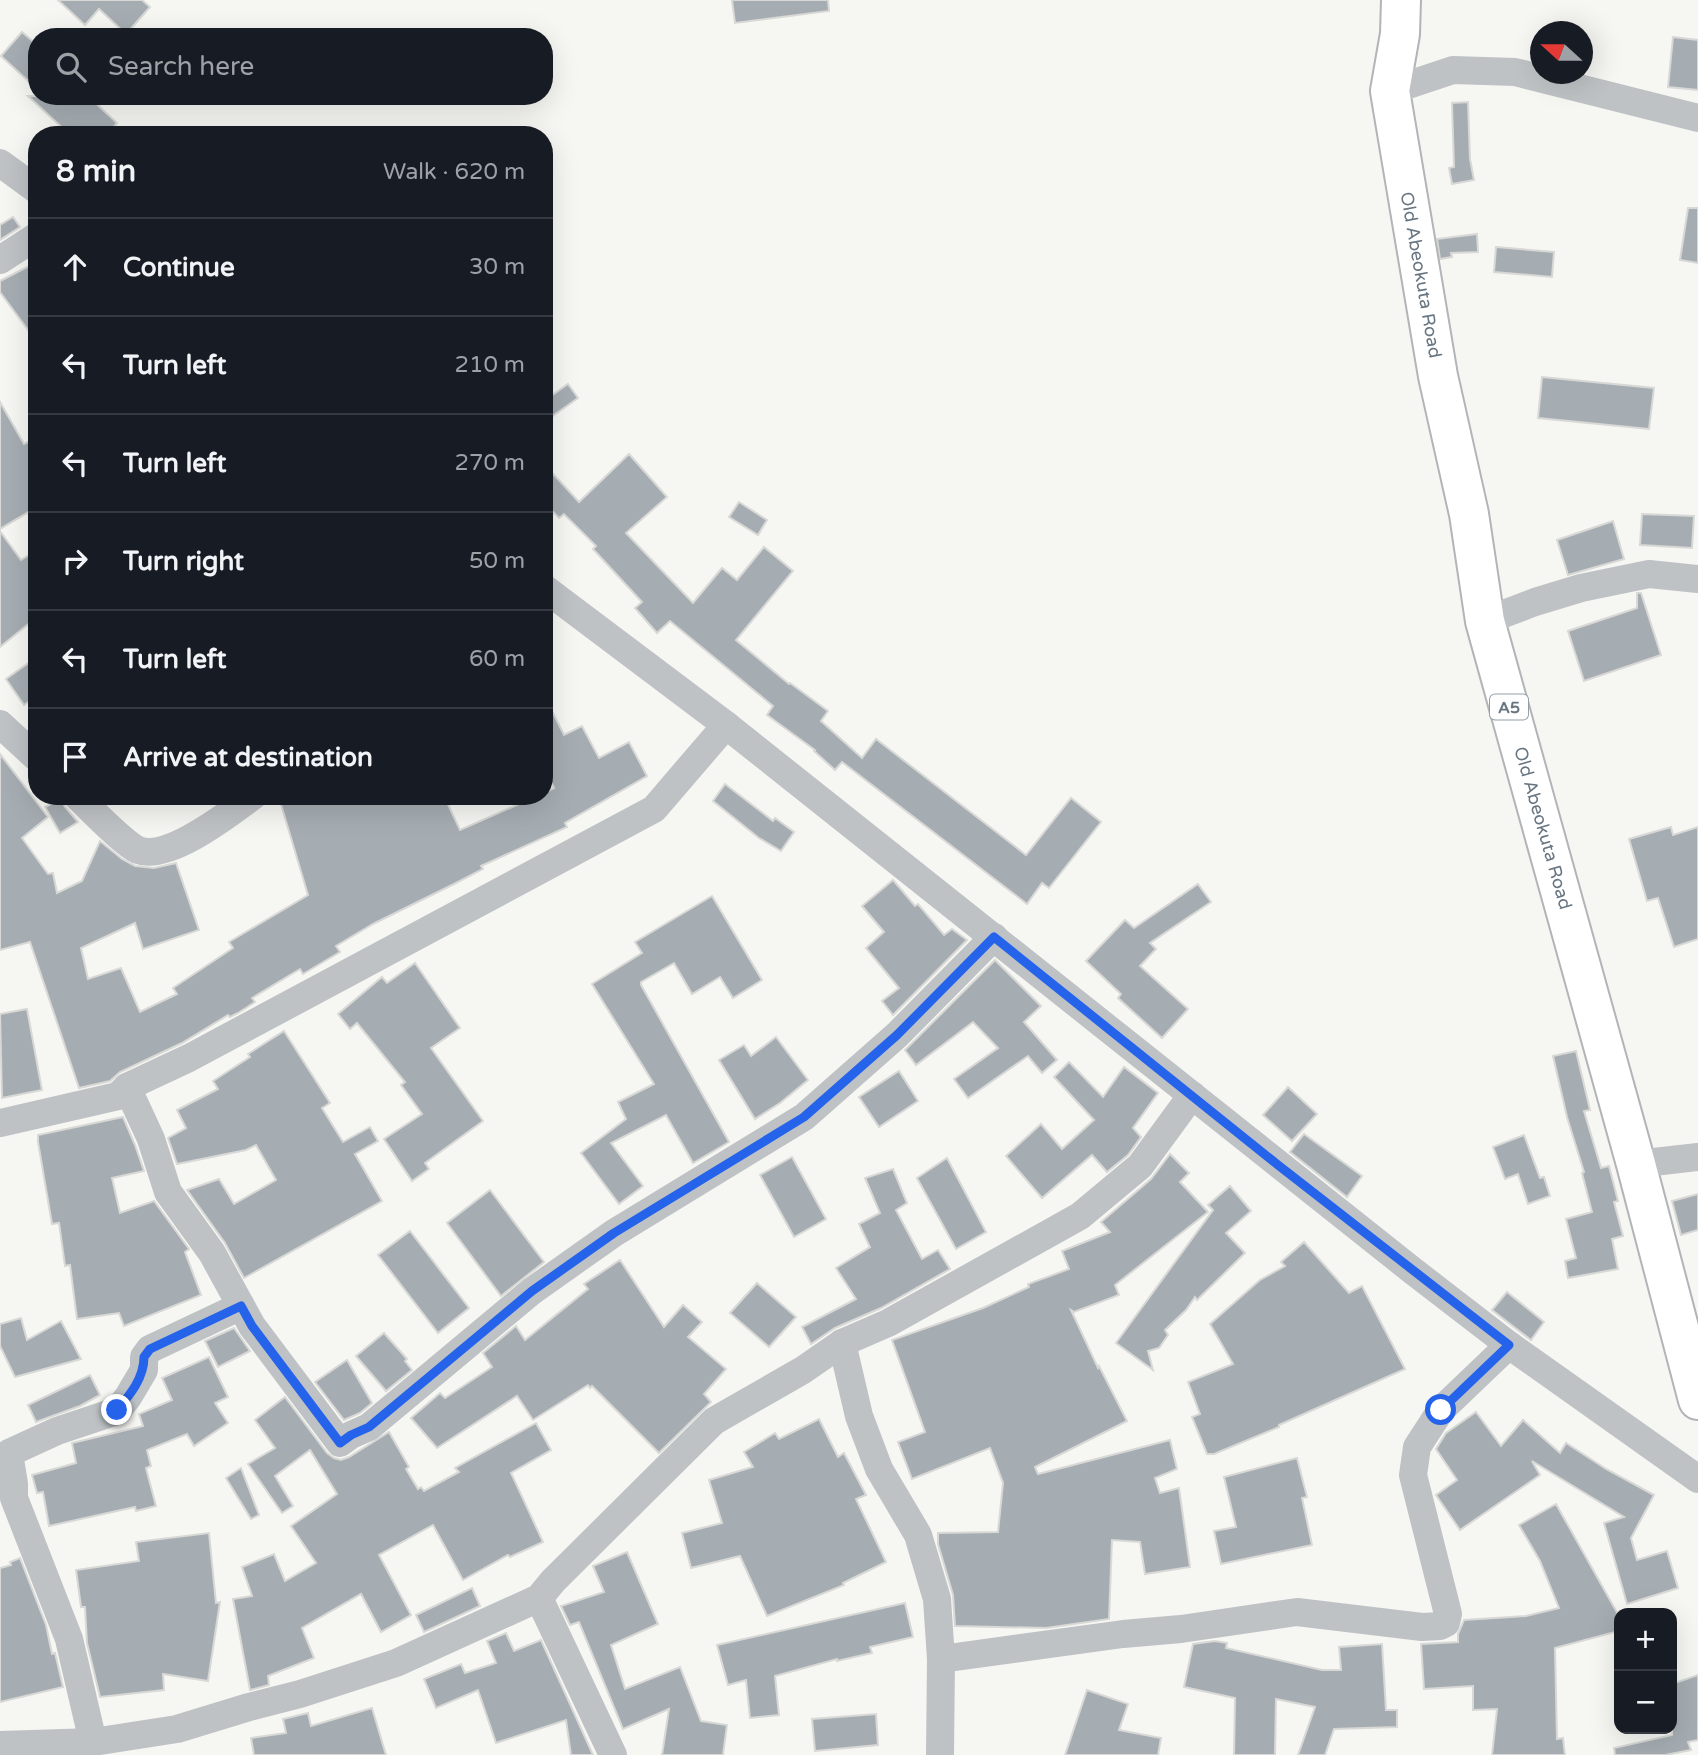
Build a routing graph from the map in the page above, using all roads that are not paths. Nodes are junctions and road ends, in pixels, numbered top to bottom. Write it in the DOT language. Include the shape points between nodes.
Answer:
graph roads {
  1 [pos="1401,0"];
  2 [pos="1390,91"];
  3 [pos="1698,118"];
  4 [pos="0,163"];
  5 [pos="28,183"];
  6 [pos="28,242"];
  7 [pos="0,260"];
  8 [pos="1698,579"];
  9 [pos="553,602"];
  10 [pos="1485,621"];
  11 [pos="0,724"];
  12 [pos="726,726"];
  13 [pos="28,750"];
  14 [pos="87,805"];
  15 [pos="240,805"];
  16 [pos="994,937"];
  17 [pos="127,1087"];
  18 [pos="1192,1095"];
  19 [pos="0,1123"];
  20 [pos="1698,1157"];
  21 [pos="1636,1164"];
  22 [pos="241,1306"];
  23 [pos="842,1342"];
  24 [pos="1509,1345"];
  25 [pos="1698,1400"];
  26 [pos="1698,1479"];
  27 [pos="539,1598"];
  28 [pos="941,1659"];
  29 [pos="93,1742"];
  30 [pos="0,1745"];
  31 [pos="613,1755"];
  32 [pos="940,1755"];
  1 -- 2 [label="highway, Old Abeokuta Road / A5"];
  2 -- 3 [label="street" via="1453,70 1515,72"];
  2 -- 10 [label="highway, Old Abeokuta Road / A5"];
  4 -- 5 [label="street"];
  6 -- 7 [label="street"];
  8 -- 10 [label="street" via="1649,574 1535,602"];
  9 -- 12 [label="street"];
  10 -- 21 [label="highway, Old Abeokuta Road / A5"];
  11 -- 13 [label="street"];
  12 -- 16 [label="street"];
  12 -- 17 [label="street" via="654,808"];
  14 -- 15 [label="street" via="139,850 155,851 189,841"];
  16 -- 18 [label="street"];
  16 -- 22 [label="street" via="897,1035 804,1117 552,1276 369,1427 340,1443"];
  17 -- 19 [label="street" via="118,1096"];
  17 -- 22 [label="street" via="168,1192 212,1253"];
  18 -- 23 [label="street" via="1140,1166 1080,1216 888,1324"];
  18 -- 24 [label="street"];
  20 -- 21 [label="street"];
  21 -- 25 [label="highway, Old Abeokuta Road / A5"];
  22 -- 29 [label="street" via="150,1349 144,1357 144,1370 117,1410 9,1453 14,1498 69,1639"];
  23 -- 27 [label="street" via="714,1421"];
  23 -- 28 [label="street" via="859,1416 879,1469 918,1535 937,1599"];
  24 -- 26 [label="street"];
  24 -- 28 [label="street" via="1441,1410 1417,1447 1413,1475 1448,1614 1446,1623 1423,1627 1297,1612"];
  27 -- 29 [label="street" via="396,1663 300,1694 177,1729"];
  27 -- 31 [label="street"];
  28 -- 32 [label="street"];
  29 -- 30 [label="street"];
}
